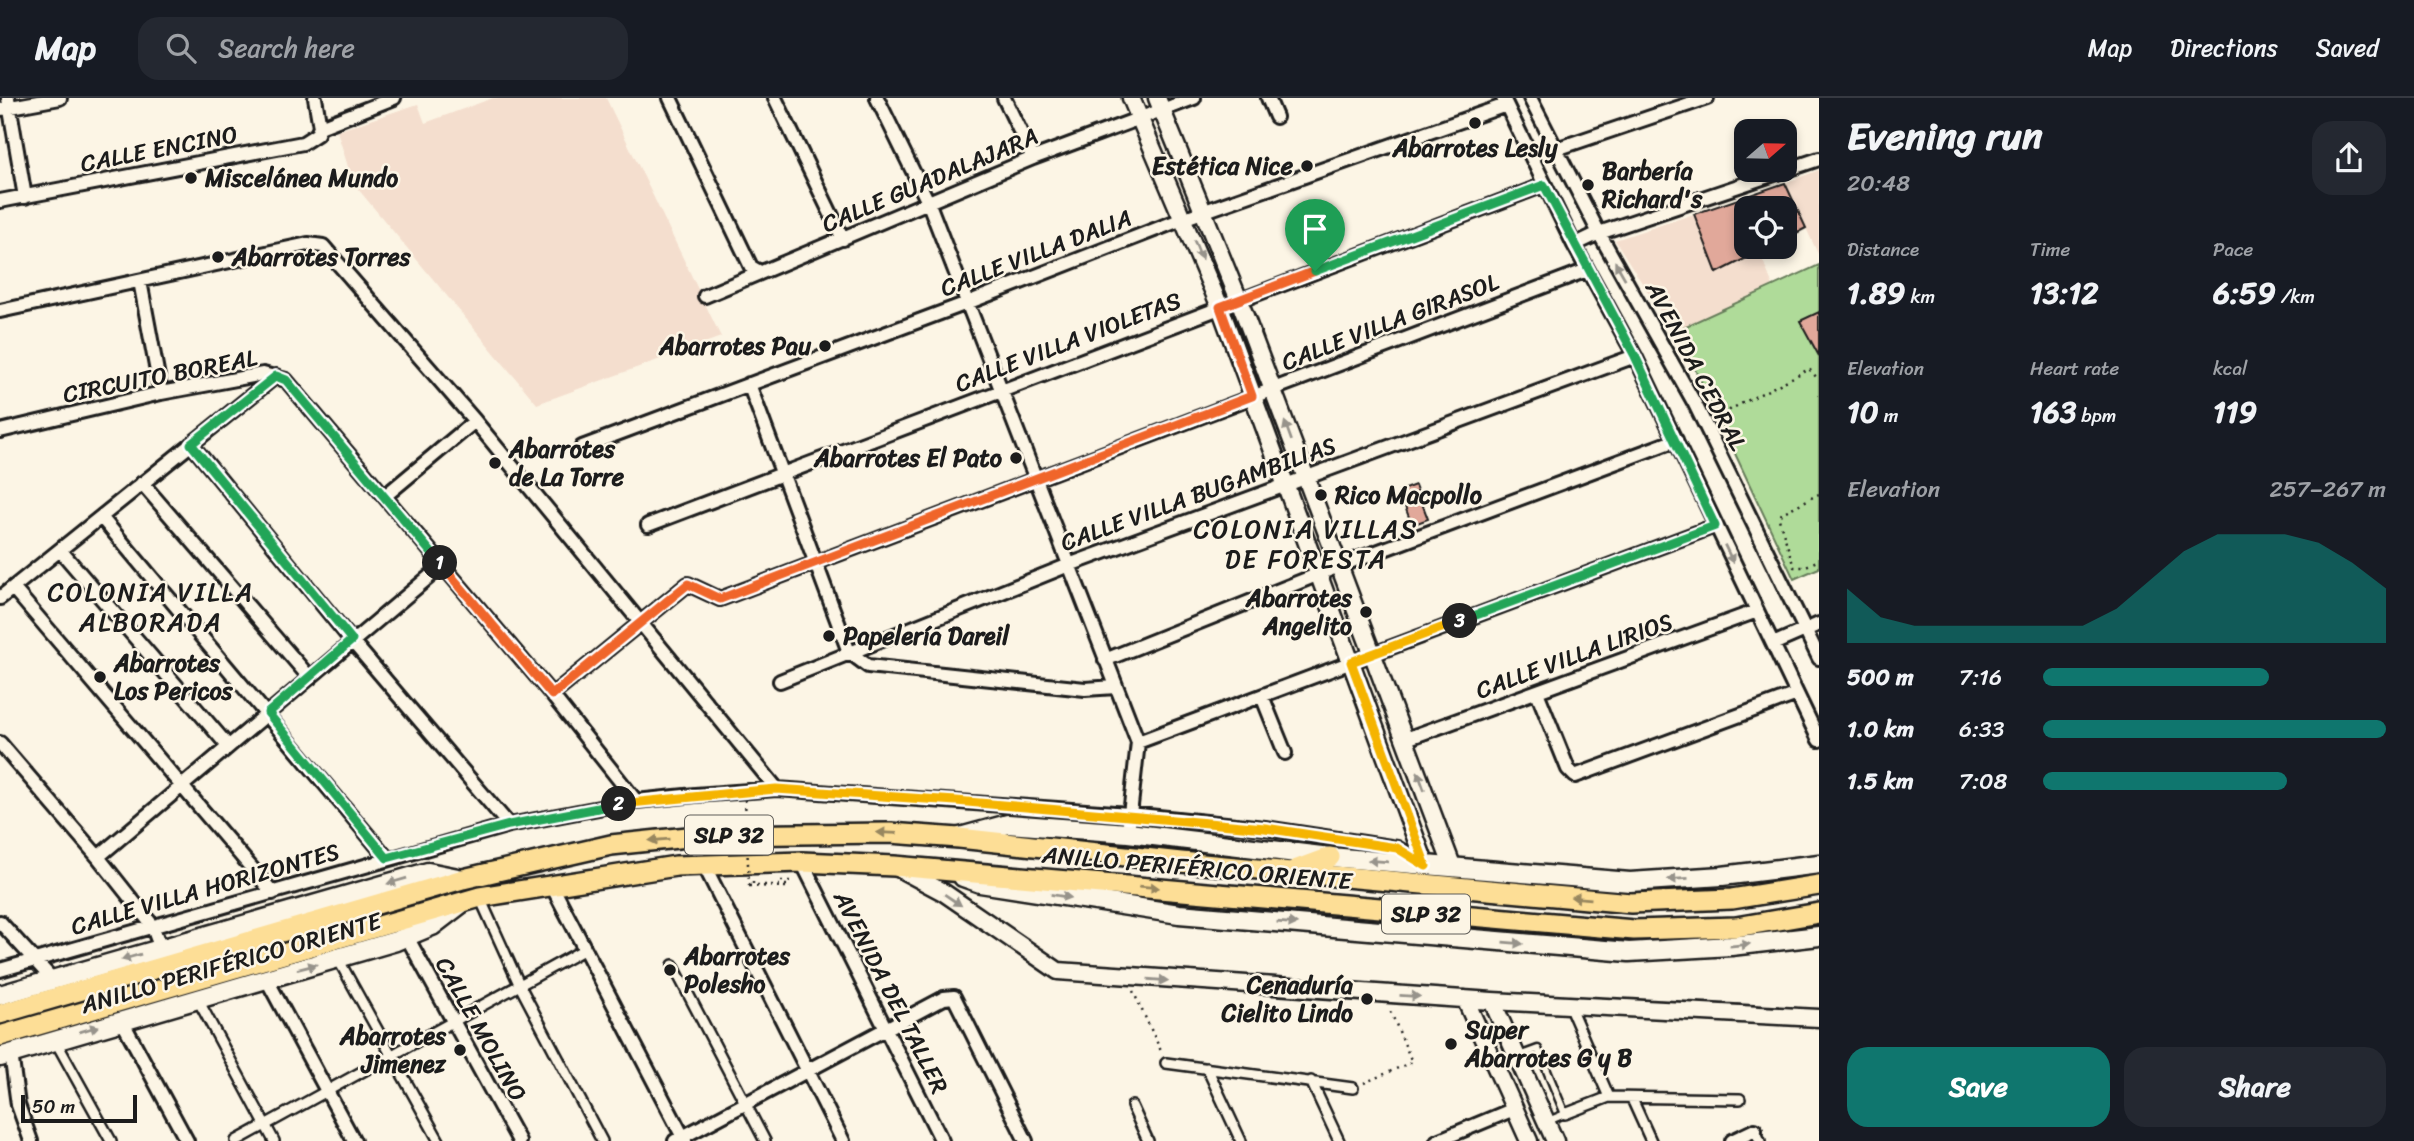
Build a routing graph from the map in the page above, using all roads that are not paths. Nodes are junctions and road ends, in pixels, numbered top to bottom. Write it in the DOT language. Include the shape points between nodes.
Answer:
graph roads {
  1 [pos="60,98"];
  2 [pos="315,98"];
  3 [pos="394,98"];
  4 [pos="670,98"];
  5 [pos="775,98"];
  6 [pos="877,98"];
  7 [pos="1004,98"];
  8 [pos="1131,98"];
  9 [pos="1194,98"];
  10 [pos="1268,98"];
  11 [pos="1530,98"];
  12 [pos="1707,98"];
  13 [pos="1504,101"];
  14 [pos="1159,103"];
  15 [pos="6,105"];
  16 [pos="1276,117"];
  17 [pos="1140,119"];
  18 [pos="320,127"];
  19 [pos="1556,149"];
  20 [pos="1033,158"];
  21 [pos="1819,159"];
  22 [pos="1544,185"];
  23 [pos="25,197"];
  24 [pos="0,201"];
  25 [pos="929,204"];
  26 [pos="1204,211"];
  27 [pos="1185,218"];
  28 [pos="1599,233"];
  29 [pos="844,239"];
  30 [pos="1574,245"];
  31 [pos="1587,270"];
  32 [pos="760,272"];
  33 [pos="140,281"];
  34 [pos="705,296"];
  35 [pos="1239,300"];
  36 [pos="967,303"];
  37 [pos="1220,307"];
  38 [pos="0,311"];
  39 [pos="1635,356"];
  40 [pos="276,376"];
  41 [pos="749,384"];
  42 [pos="1272,388"];
  43 [pos="1001,391"];
  44 [pos="161,393"];
  45 [pos="1252,396"];
  46 [pos="475,421"];
  47 [pos="0,431"];
  48 [pos="1676,440"];
  49 [pos="191,444"];
  50 [pos="582,447"];
  51 [pos="783,474"];
  52 [pos="1305,477"];
  53 [pos="1036,480"];
  54 [pos="142,483"];
  55 [pos="1284,484"];
  56 [pos="385,496"];
  57 [pos="101,517"];
  58 [pos="648,525"];
  59 [pos="1715,526"];
  60 [pos="60,550"];
  61 [pos="817,565"];
  62 [pos="1069,565"];
  63 [pos="442,566"];
  64 [pos="1339,566"];
  65 [pos="1318,574"];
  66 [pos="13,588"];
  67 [pos="0,598"];
  68 [pos="1757,611"];
  69 [pos="640,624"];
  70 [pos="1819,624"];
  71 [pos="1806,629"];
  72 [pos="352,640"];
  73 [pos="1773,644"];
  74 [pos="849,652"];
  75 [pos="1372,654"];
  76 [pos="1819,658"];
  77 [pos="1105,660"];
  78 [pos="1351,662"];
  79 [pos="310,678"];
  80 [pos="780,681"];
  81 [pos="1116,687"];
  82 [pos="1537,692"];
  83 [pos="1797,694"];
  84 [pos="552,695"];
  85 [pos="1262,695"];
  86 [pos="268,713"];
  87 [pos="1406,739"];
  88 [pos="1819,740"];
  89 [pos="1138,742"];
  90 [pos="0,743"];
  91 [pos="228,746"];
  92 [pos="1285,753"];
  93 [pos="182,786"];
  94 [pos="776,789"];
  95 [pos="636,801"];
  96 [pos="1129,814"];
  97 [pos="509,825"];
  98 [pos="1128,833"];
  99 [pos="959,838"];
  100 [pos="98,857"];
  101 [pos="387,858"];
  102 [pos="1330,858"];
  103 [pos="802,862"];
  104 [pos="1819,864"];
  105 [pos="704,866"];
  106 [pos="894,866"];
  107 [pos="1426,866"];
  108 [pos="1452,868"];
  109 [pos="947,871"];
  110 [pos="1288,872"];
  111 [pos="463,879"];
  112 [pos="551,884"];
  113 [pos="1819,885"];
  114 [pos="273,893"];
  115 [pos="473,898"];
  116 [pos="1819,913"];
  117 [pos="0,922"];
  118 [pos="152,925"];
  119 [pos="1819,936"];
  120 [pos="407,937"];
  121 [pos="161,949"];
  122 [pos="585,949"];
  123 [pos="338,958"];
  124 [pos="34,960"];
  125 [pos="673,965"];
  126 [pos="0,970"];
  127 [pos="266,978"];
  128 [pos="53,980"];
  129 [pos="520,986"];
  130 [pos="0,995"];
  131 [pos="197,998"];
  132 [pos="1465,999"];
  133 [pos="1492,1001"];
  134 [pos="1568,1003"];
  135 [pos="0,1014"];
  136 [pos="121,1019"];
  137 [pos="454,1021"];
  138 [pos="1818,1021"];
  139 [pos="886,1029"];
  140 [pos="0,1036"];
  141 [pos="55,1040"];
  142 [pos="5,1055"];
  143 [pos="394,1055"];
  144 [pos="1517,1057"];
  145 [pos="1166,1063"];
  146 [pos="1207,1068"];
  147 [pos="807,1071"];
  148 [pos="1311,1081"];
  149 [pos="1353,1088"];
  150 [pos="327,1089"];
  151 [pos="1609,1097"];
  152 [pos="1632,1099"];
  153 [pos="1740,1100"];
  154 [pos="744,1104"];
  155 [pos="1132,1106"];
  156 [pos="1514,1109"];
  157 [pos="1565,1114"];
  158 [pos="1546,1122"];
  159 [pos="267,1126"];
  160 [pos="1757,1136"];
  161 [pos="681,1140"];
  162 [pos="31,1141"];
  163 [pos="111,1141"];
  164 [pos="187,1141"];
  165 [pos="236,1141"];
  166 [pos="274,1141"];
  167 [pos="354,1141"];
  168 [pos="439,1141"];
  169 [pos="519,1141"];
  170 [pos="602,1141"];
  171 [pos="765,1141"];
  172 [pos="843,1141"];
  173 [pos="942,1141"];
  174 [pos="1026,1141"];
  175 [pos="1148,1141"];
  176 [pos="1241,1141"];
  177 [pos="1339,1141"];
  178 [pos="1437,1141"];
  179 [pos="1529,1141"];
  180 [pos="1555,1141"];
  181 [pos="1651,1141"];
  182 [pos="1732,1141"];
  1 -- 15 [label="street"];
  2 -- 18 [label="street"];
  3 -- 18 [label="street, CALLE ENCINO"];
  4 -- 32 [label="street" via="751,267"];
  5 -- 29 [label="street"];
  6 -- 25 [label="street"];
  7 -- 20 [label="street"];
  8 -- 17 [label="street"];
  9 -- 14 [label="street, CALLE GUADALAJARA"];
  10 -- 16 [label="street"];
  11 -- 19 [label="street, AVENIDA CEDRAL"];
  12 -- 19 [label="street"];
  13 -- 22 [label="street"];
  13 -- 26 [label="street, CALLE VILLA DALIA"];
  14 -- 17 [label="street, CALLE GUADALAJARA"];
  14 -- 26 [label="street"];
  15 -- 23 [label="street"];
  17 -- 20 [label="street, CALLE GUADALAJARA"];
  17 -- 27 [label="street"];
  18 -- 23 [label="street, CALLE ENCINO" via="303,143"];
  19 -- 28 [label="street, AVENIDA CEDRAL"];
  20 -- 25 [label="street, CALLE GUADALAJARA"];
  21 -- 28 [label="street"];
  22 -- 30 [label="street"];
  22 -- 35 [label="street, CALLE VILLA VIOLETAS"];
  23 -- 24 [label="street, CALLE ENCINO"];
  25 -- 29 [label="street, CALLE GUADALAJARA"];
  25 -- 36 [label="street"];
  26 -- 27 [label="street, CALLE VILLA DALIA"];
  26 -- 35 [label="street"];
  27 -- 36 [label="street, CALLE VILLA DALIA"];
  27 -- 37 [label="street, one-way"];
  28 -- 30 [label="street"];
  71 -- 28 [label="street, AVENIDA CEDRAL, one-way" via="1706,426"];
  29 -- 32 [label="street, CALLE GUADALAJARA"];
  30 -- 31 [label="street"];
  31 -- 39 [label="street"];
  31 -- 42 [label="street, CALLE VILLA GIRASOL"];
  32 -- 34 [label="street, CALLE GUADALAJARA"];
  33 -- 38 [label="street"];
  33 -- 44 [label="street"];
  33 -- 46 [label="street" via="308,244 323,246"];
  35 -- 37 [label="street, CALLE VILLA VIOLETAS"];
  35 -- 42 [label="street"];
  36 -- 41 [label="street, CALLE VILLA DALIA"];
  36 -- 43 [label="street"];
  37 -- 43 [label="street, CALLE VILLA VIOLETAS"];
  37 -- 45 [label="street"];
  39 -- 48 [label="street"];
  39 -- 52 [label="street, CALLE VILLA BUGAMBILIAS"];
  40 -- 44 [label="street, CIRCUITO BOREAL" via="263,374"];
  40 -- 49 [label="street"];
  40 -- 56 [label="street, CIRCUITO BOREAL" via="286,380"];
  41 -- 50 [label="street, CALLE VILLA DALIA"];
  41 -- 51 [label="street"];
  42 -- 45 [label="street, CALLE VILLA GIRASOL"];
  52 -- 42 [label="street, one-way"];
  43 -- 51 [label="street, CALLE VILLA VIOLETAS"];
  43 -- 53 [label="street"];
  44 -- 47 [label="street, CIRCUITO BOREAL"];
  45 -- 53 [label="street, CALLE VILLA GIRASOL"];
  45 -- 55 [label="street"];
  46 -- 56 [label="street"];
  46 -- 69 [label="street"];
  48 -- 59 [label="street"];
  48 -- 64 [label="street"];
  49 -- 54 [label="street"];
  49 -- 72 [label="street"];
  51 -- 58 [label="street, CALLE VILLA VIOLETAS"];
  51 -- 61 [label="street"];
  52 -- 55 [label="street, CALLE VILLA BUGAMBILIAS"];
  52 -- 64 [label="street"];
  53 -- 61 [label="street, CALLE VILLA GIRASOL"];
  53 -- 62 [label="street"];
  54 -- 57 [label="street"];
  54 -- 79 [label="street"];
  55 -- 62 [label="street, CALLE VILLA BUGAMBILIAS"];
  55 -- 65 [label="street"];
  56 -- 63 [label="street, CIRCUITO BOREAL"];
  57 -- 60 [label="street"];
  57 -- 86 [label="street"];
  59 -- 68 [label="street, one-way"];
  59 -- 75 [label="street"];
  60 -- 66 [label="street"];
  60 -- 91 [label="street"];
  61 -- 69 [label="street, CALLE VILLA GIRASOL" via="720,599 688,584"];
  61 -- 74 [label="street"];
  62 -- 74 [label="street, CALLE VILLA BUGAMBILIAS"];
  62 -- 77 [label="street"];
  63 -- 72 [label="street"];
  63 -- 84 [label="street, CIRCUITO BOREAL"];
  64 -- 65 [label="street"];
  64 -- 75 [label="street"];
  65 -- 77 [label="street"];
  65 -- 78 [label="street"];
  66 -- 67 [label="street"];
  66 -- 93 [label="street"];
  68 -- 73 [label="street"];
  68 -- 82 [label="street, CALLE VILLA LIRIOS"];
  69 -- 84 [label="street"];
  69 -- 94 [label="street"];
  70 -- 71 [label="street"];
  71 -- 73 [label="street"];
  71 -- 76 [label="street, AVENIDA CEDRAL"];
  72 -- 79 [label="street"];
  72 -- 97 [label="street"];
  73 -- 83 [label="street"];
  74 -- 80 [label="street, CALLE VILLA BUGAMBILIAS"];
  74 -- 81 [label="street" via="868,666 1085,689"];
  75 -- 78 [label="street"];
  75 -- 87 [label="street"];
  77 -- 81 [label="street"];
  78 -- 85 [label="street"];
  78 -- 107 [label="street"];
  79 -- 86 [label="street"];
  81 -- 89 [label="street"];
  82 -- 83 [label="street" via="1575,776"];
  82 -- 87 [label="street, CALLE VILLA LIRIOS"];
  83 -- 88 [label="street"];
  84 -- 95 [label="street, CIRCUITO BOREAL"];
  85 -- 89 [label="street"];
  85 -- 92 [label="street"];
  86 -- 91 [label="street"];
  86 -- 101 [label="street"];
  108 -- 87 [label="street, one-way"];
  89 -- 96 [label="street"];
  90 -- 100 [label="street"];
  91 -- 93 [label="street"];
  93 -- 100 [label="street"];
  93 -- 114 [label="street"];
  94 -- 95 [label="street, CALLE VILLA HORIZONTES"];
  94 -- 96 [label="street, CALLE VILLA HORIZONTES"];
  95 -- 97 [label="street, CALLE VILLA HORIZONTES"];
  96 -- 98 [label="street"];
  96 -- 107 [label="street, CALLE VILLA HORIZONTES" via="1397,848"];
  97 -- 101 [label="street, CALLE VILLA HORIZONTES"];
  98 -- 99 [label="main road, ANILLO PERIFÉRICO ORIENTE" via="1008,824"];
  98 -- 102 [label="main road, ANILLO PERIFÉRICO ORIENTE"];
  99 -- 110 [label="highway, ANILLO PERIFÉRICO ORIENTE / SLP 32"];
  99 -- 111 [label="highway, ANILLO PERIFÉRICO ORIENTE / SLP 32, one-way" via="878,833 708,835 611,845"];
  100 -- 118 [label="street"];
  101 -- 114 [label="street, CALLE VILLA HORIZONTES"];
  107 -- 102 [label="main road, ANILLO PERIFÉRICO ORIENTE, one-way"];
  102 -- 110 [label="highway"];
  103 -- 105 [label="highway, ANILLO PERIFÉRICO ORIENTE / SLP 32"];
  103 -- 106 [label="highway, ANILLO PERIFÉRICO ORIENTE / SLP 32"];
  103 -- 139 [label="street, AVENIDA DEL TALLER"];
  104 -- 108 [label="main road, ANILLO PERIFÉRICO ORIENTE, one-way" via="1630,881"];
  105 -- 112 [label="highway, ANILLO PERIFÉRICO ORIENTE / SLP 32" via="631,871"];
  105 -- 147 [label="street"];
  106 -- 109 [label="highway, ANILLO PERIFÉRICO ORIENTE / SLP 32"];
  106 -- 132 [label="street, ANILLO PERIFÉRICO ORIENTE, one-way" via="943,892 1058,971"];
  107 -- 108 [label="main road, ANILLO PERIFÉRICO ORIENTE"];
  109 -- 116 [label="highway, ANILLO PERIFÉRICO ORIENTE / SLP 32, one-way" via="1634,930 1736,927"];
  109 -- 119 [label="main road, ANILLO PERIFÉRICO ORIENTE, one-way" via="980,883 1179,914 1629,952"];
  113 -- 110 [label="highway, ANILLO PERIFÉRICO ORIENTE / SLP 32, one-way" via="1732,899 1630,903"];
  111 -- 121 [label="main road, ANILLO PERIFÉRICO ORIENTE, one-way" via="428,872"];
  111 -- 135 [label="highway, ANILLO PERIFÉRICO ORIENTE / SLP 32"];
  112 -- 115 [label="highway, ANILLO PERIFÉRICO ORIENTE / SLP 32"];
  112 -- 122 [label="street"];
  114 -- 118 [label="street, CALLE VILLA HORIZONTES"];
  115 -- 120 [label="main road, ANILLO PERIFÉRICO ORIENTE"];
  115 -- 129 [label="street"];
  115 -- 140 [label="highway, ANILLO PERIFÉRICO ORIENTE / SLP 32"];
  117 -- 124 [label="street"];
  118 -- 121 [label="street"];
  118 -- 124 [label="street, CALLE VILLA HORIZONTES"];
  120 -- 123 [label="main road, ANILLO PERIFÉRICO ORIENTE"];
  120 -- 137 [label="street, CALLE MOLINO"];
  121 -- 128 [label="main road, ANILLO PERIFÉRICO ORIENTE, one-way"];
  122 -- 129 [label="street"];
  122 -- 161 [label="street"];
  127 -- 123 [label="main road, ANILLO PERIFÉRICO ORIENTE, one-way"];
  123 -- 143 [label="street"];
  124 -- 126 [label="street, CALLE VILLA HORIZONTES"];
  124 -- 128 [label="street"];
  125 -- 154 [label="street"];
  127 -- 131 [label="main road, ANILLO PERIFÉRICO ORIENTE"];
  127 -- 150 [label="street"];
  128 -- 130 [label="main road, ANILLO PERIFÉRICO ORIENTE"];
  129 -- 137 [label="street"];
  129 -- 170 [label="street"];
  131 -- 136 [label="main road, ANILLO PERIFÉRICO ORIENTE"];
  131 -- 159 [label="street"];
  132 -- 133 [label="street, ANILLO PERIFÉRICO ORIENTE"];
  132 -- 156 [label="street"];
  133 -- 134 [label="street, ANILLO PERIFÉRICO ORIENTE"];
  133 -- 144 [label="street"];
  134 -- 138 [label="street, ANILLO PERIFÉRICO ORIENTE"];
  134 -- 151 [label="street"];
  141 -- 136 [label="main road, ANILLO PERIFÉRICO ORIENTE, one-way"];
  136 -- 164 [label="street"];
  137 -- 143 [label="street"];
  137 -- 169 [label="street, CALLE MOLINO"];
  139 -- 147 [label="street"];
  139 -- 173 [label="street, AVENIDA DEL TALLER"];
  139 -- 174 [label="street" via="954,997"];
  141 -- 142 [label="main road, ANILLO PERIFÉRICO ORIENTE"];
  141 -- 163 [label="street"];
  142 -- 162 [label="street"];
  143 -- 150 [label="street"];
  143 -- 168 [label="street"];
  144 -- 157 [label="lane" via="1538,1049"];
  144 -- 158 [label="street"];
  145 -- 146 [label="street"];
  146 -- 148 [label="street"];
  146 -- 176 [label="street"];
  147 -- 154 [label="street"];
  147 -- 172 [label="street"];
  148 -- 149 [label="street"];
  148 -- 177 [label="street"];
  150 -- 159 [label="street"];
  150 -- 167 [label="street"];
  151 -- 152 [label="street"];
  151 -- 157 [label="street"];
  152 -- 153 [label="street"];
  152 -- 181 [label="street"];
  154 -- 161 [label="street"];
  154 -- 171 [label="street"];
  155 -- 175 [label="street"];
  156 -- 178 [label="street"];
  156 -- 179 [label="street"];
  157 -- 158 [label="lane"];
  158 -- 180 [label="street"];
  159 -- 165 [label="street"];
  159 -- 166 [label="street"];
  160 -- 182 [label="street"];
}
